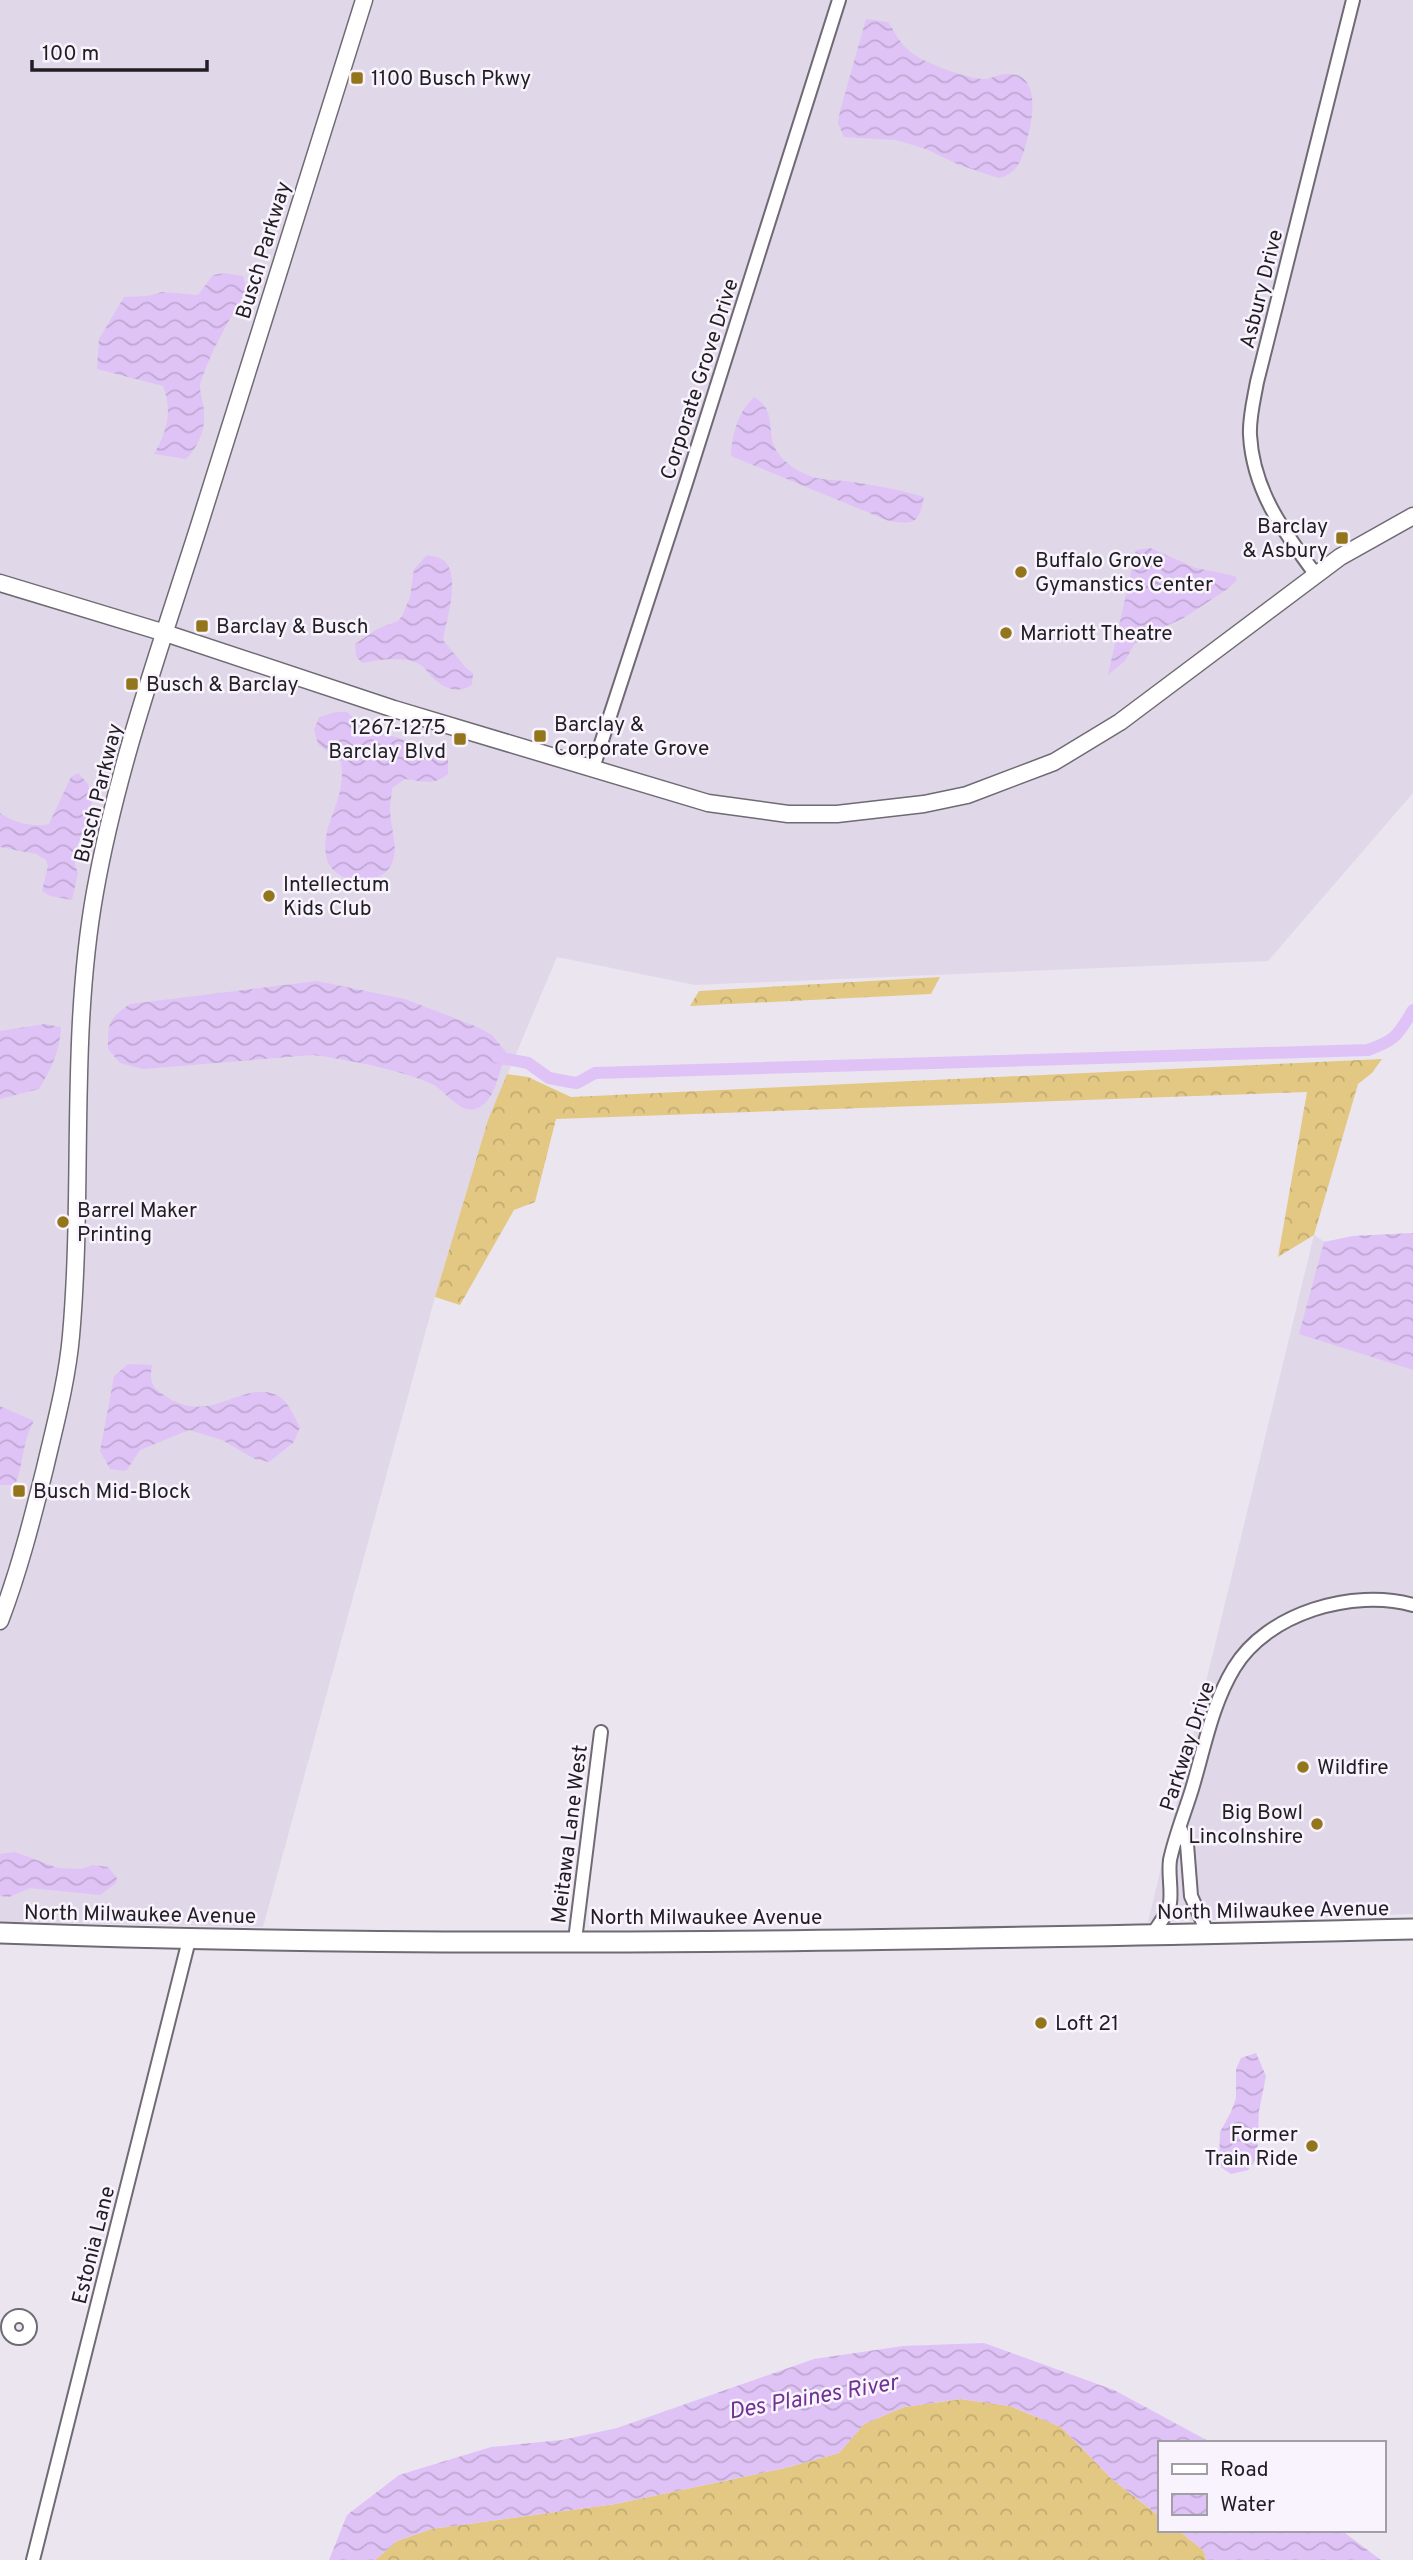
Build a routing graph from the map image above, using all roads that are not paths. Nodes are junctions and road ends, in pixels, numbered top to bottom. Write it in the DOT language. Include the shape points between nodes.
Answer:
graph roads {
  1 [pos="364,0"];
  2 [pos="839,0"];
  3 [pos="1353,0"];
  4 [pos="1413,516"];
  5 [pos="1316,575"];
  6 [pos="0,583"];
  7 [pos="165,633"];
  8 [pos="593,768"];
  9 [pos="1413,1605"];
  10 [pos="0,1621"];
  11 [pos="601,1732"];
  12 [pos="1180,1828"];
  13 [pos="1413,1929"];
  14 [pos="0,1933"];
  15 [pos="1208,1934"];
  16 [pos="1152,1935"];
  17 [pos="189,1940"];
  18 [pos="575,1940"];
  19 [pos="33,2560"];
  1 -- 7 [label="street, Busch Parkway"];
  2 -- 8 [label="street, Corporate Grove Drive"];
  3 -- 5 [label="street, Asbury Drive" via="1257,382 1250,434 1267,505"];
  4 -- 5 [label="street"];
  5 -- 8 [label="street" via="1098,736 1054,762 967,795 878,811 788,814 708,803"];
  6 -- 7 [label="street"];
  7 -- 8 [label="street" via="394,709"];
  7 -- 10 [label="street, Busch Parkway" via="122,772 94,893 84,961 70,1342 36,1503"];
  9 -- 12 [label="street, Parkway Drive" via="1370,1599 1336,1602 1305,1612 1256,1642 1234,1667 1217,1704"];
  11 -- 18 [label="street, Meitawa Lane West"];
  12 -- 15 [label="street, Parkway Drive" via="1187,1844 1191,1896"];
  12 -- 16 [label="street, Parkway Drive" via="1170,1862 1170,1905"];
  13 -- 15 [label="main road, North Milwaukee Avenue"];
  14 -- 17 [label="main road, North Milwaukee Avenue"];
  15 -- 16 [label="main road, North Milwaukee Avenue"];
  16 -- 18 [label="main road, North Milwaukee Avenue"];
  17 -- 18 [label="main road, North Milwaukee Avenue"];
  17 -- 19 [label="street, Estonia Lane"];
}
